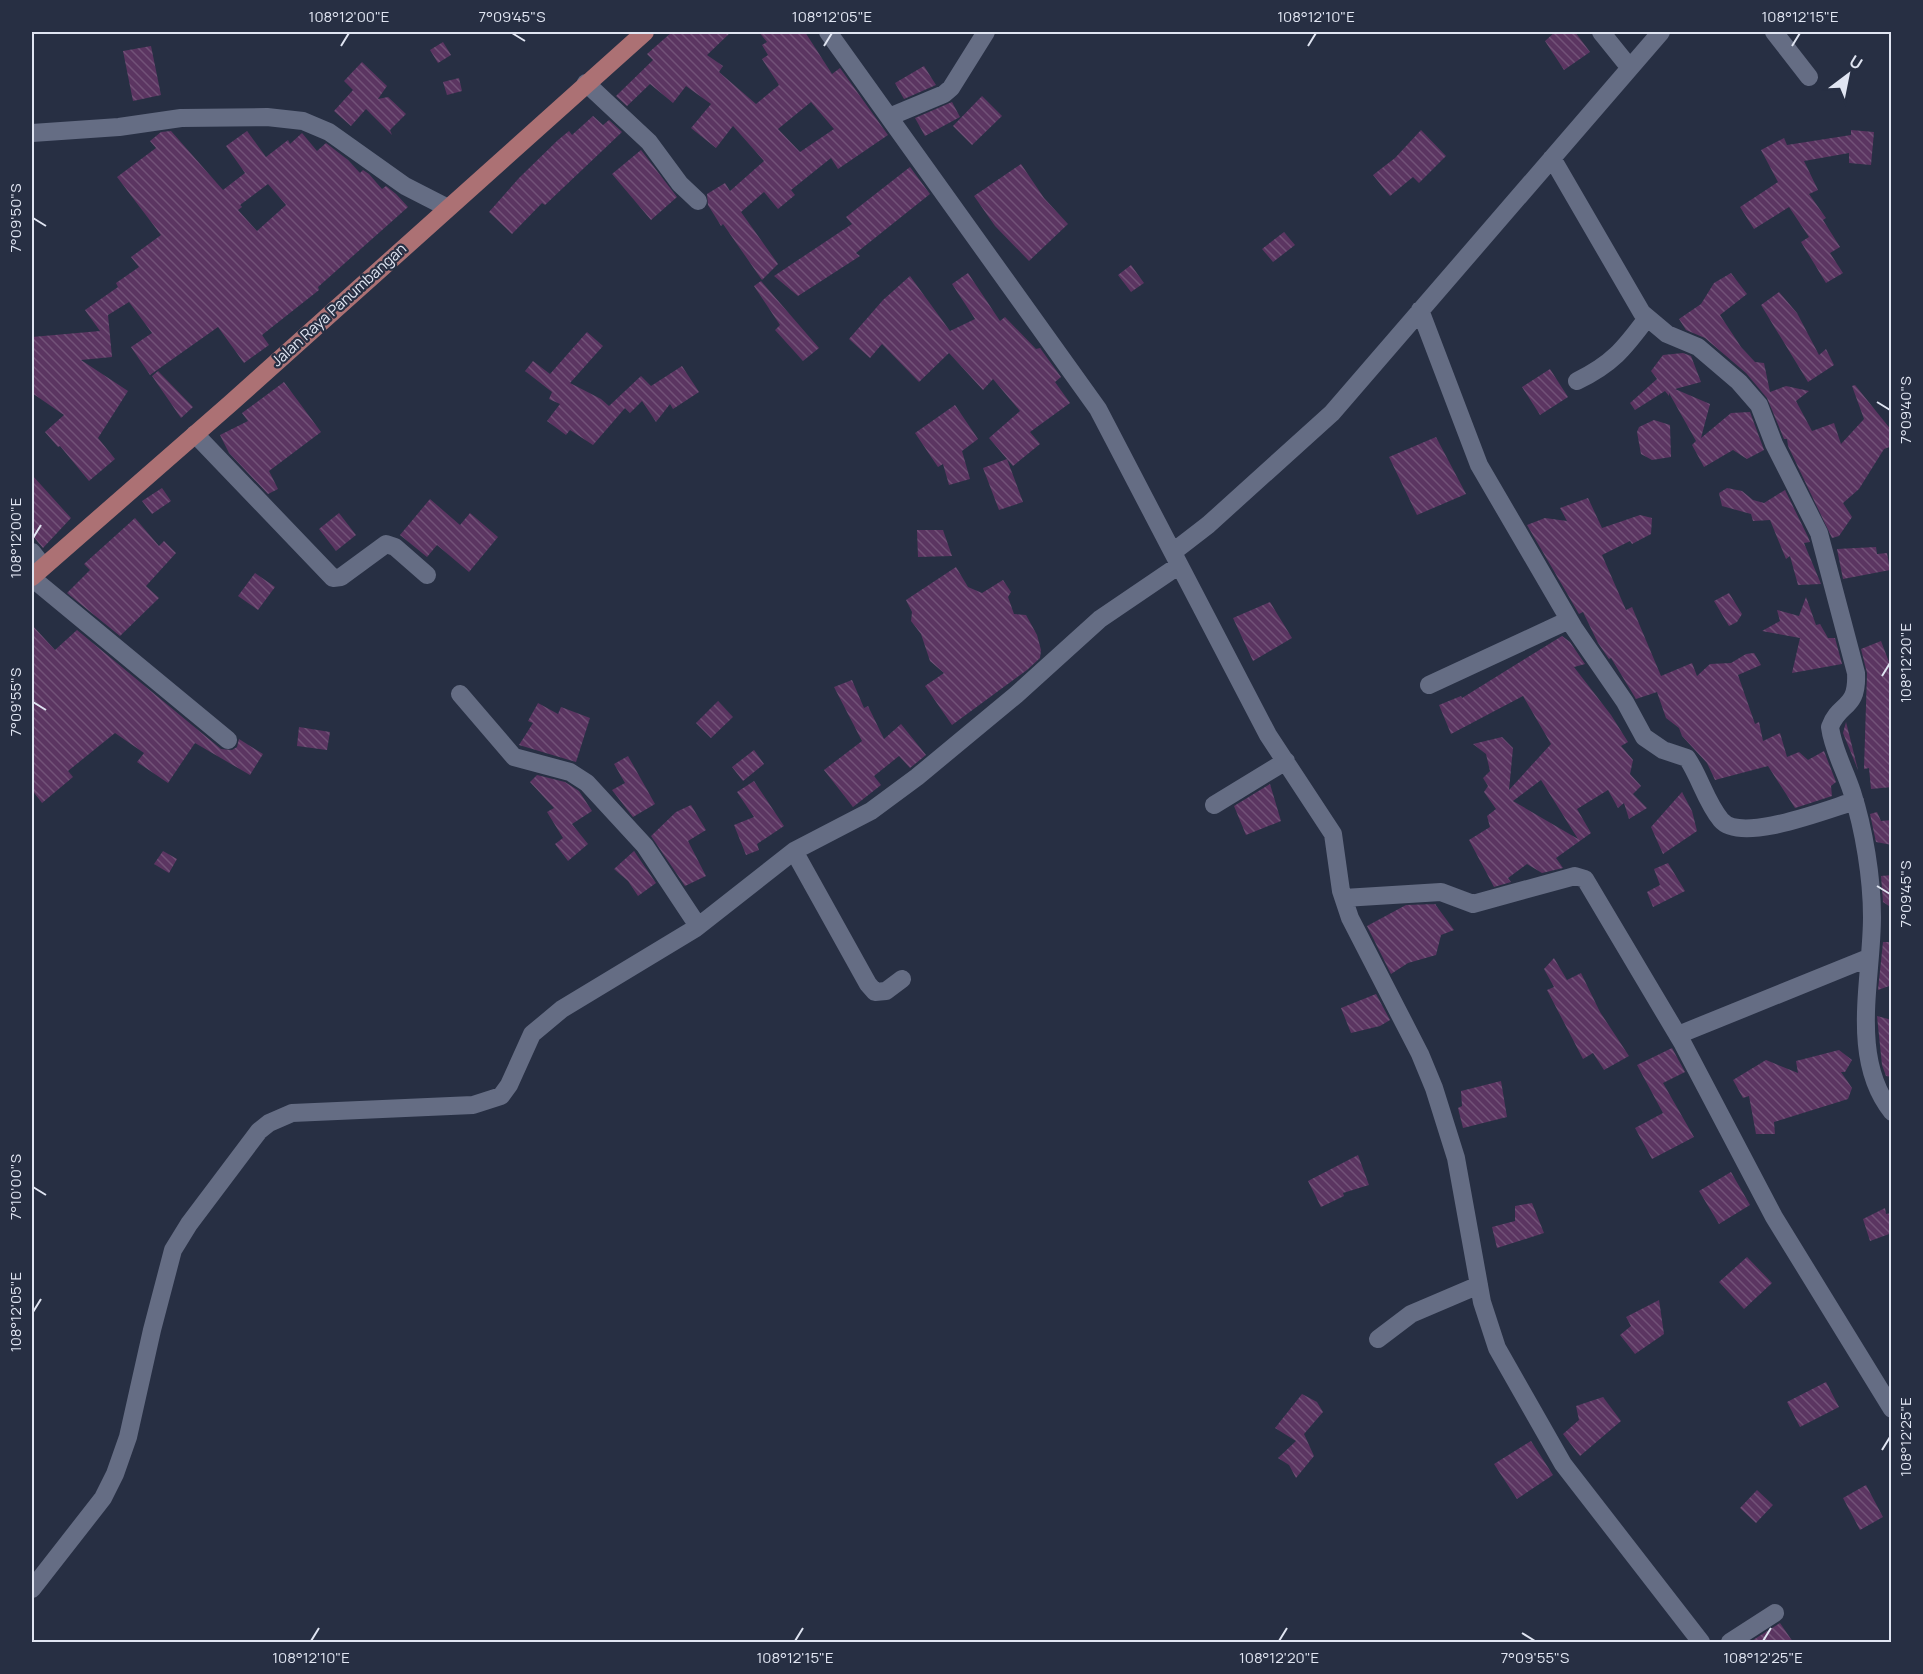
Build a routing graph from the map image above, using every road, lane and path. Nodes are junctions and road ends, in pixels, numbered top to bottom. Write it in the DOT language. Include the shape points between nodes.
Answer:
graph roads {
  1 [pos="645,32"];
  2 [pos="828,32"];
  3 [pos="986,32"];
  4 [pos="1601,32"];
  5 [pos="1661,32"];
  6 [pos="1774,32"];
  7 [pos="1630,68"];
  8 [pos="1809,77"];
  9 [pos="586,83"];
  10 [pos="889,117"];
  11 [pos="32,134"];
  12 [pos="1552,158"];
  13 [pos="698,201"];
  14 [pos="446,207"];
  15 [pos="1420,310"];
  16 [pos="1647,318"];
  17 [pos="1577,381"];
  18 [pos="195,434"];
  19 [pos="32,552"];
  20 [pos="1175,559"];
  21 [pos="36,574"];
  22 [pos="427,575"];
  23 [pos="1569,620"];
  24 [pos="1429,685"];
  25 [pos="460,694"];
  26 [pos="228,740"];
  27 [pos="1286,761"];
  28 [pos="1855,801"];
  29 [pos="1214,805"];
  30 [pos="794,851"];
  31 [pos="1344,898"];
  32 [pos="698,926"];
  33 [pos="1868,958"];
  34 [pos="902,979"];
  35 [pos="1678,1035"];
  36 [pos="1892,1112"];
  37 [pos="1479,1285"];
  38 [pos="1378,1339"];
  39 [pos="1892,1409"];
  40 [pos="32,1589"];
  41 [pos="1775,1613"];
  42 [pos="1701,1642"];
  43 [pos="1730,1642"];
  1 -- 9 [label="main road, Jalan Raya Panumbangan"];
  2 -- 10 [label="street"];
  3 -- 10 [label="street" via="951,88"];
  4 -- 7 [label="street"];
  5 -- 7 [label="street"];
  6 -- 8 [label="street"];
  7 -- 12 [label="street"];
  9 -- 13 [label="street" via="649,142"];
  9 -- 14 [label="main road, Jalan Raya Panumbangan"];
  10 -- 20 [label="street" via="1098,410"];
  11 -- 14 [label="street" via="181,118 267,117 303,121 329,132 405,186"];
  12 -- 15 [label="street"];
  12 -- 16 [label="street"];
  14 -- 18 [label="main road, Jalan Raya Panumbangan"];
  15 -- 20 [label="street" via="1332,413"];
  15 -- 23 [label="street" via="1479,465"];
  16 -- 17 [label="street" via="1608,365"];
  16 -- 28 [label="street" via="1666,334 1698,347 1759,405 1819,533 1856,673 1857,689 1830,727"];
  18 -- 21 [label="main road, Jalan Raya Panumbangan"];
  18 -- 22 [label="street" via="329,576 342,577 386,544 395,547"];
  19 -- 21 [label="street"];
  20 -- 27 [label="street" via="1268,735"];
  20 -- 30 [label="street" via="917,777 871,811"];
  21 -- 26 [label="street"];
  23 -- 24 [label="street"];
  23 -- 28 [label="street" via="1644,737 1663,750 1687,758 1716,813 1728,825 1737,828 1788,823"];
  25 -- 32 [label="street" via="514,757 570,771 587,783 645,846"];
  27 -- 29 [label="street"];
  27 -- 31 [label="street" via="1333,834"];
  28 -- 33 [label="street" via="1863,831 1872,917"];
  30 -- 32 [label="street"];
  30 -- 34 [label="street" via="868,984 875,992 886,991"];
  31 -- 35 [label="street" via="1441,892 1473,903 1580,876"];
  31 -- 37 [label="street" via="1350,918 1434,1088 1456,1158"];
  32 -- 40 [label="street" via="562,1009 532,1034 501,1096 473,1105 292,1113 260,1131 173,1250 122,1457 103,1498"];
  33 -- 35 [label="street"];
  33 -- 36 [label="street" via="1869,1051 1879,1095"];
  35 -- 39 [label="street" via="1774,1217"];
  37 -- 38 [label="street" via="1412,1314"];
  37 -- 42 [label="street" via="1497,1348 1563,1464"];
  41 -- 43 [label="street"];
}
